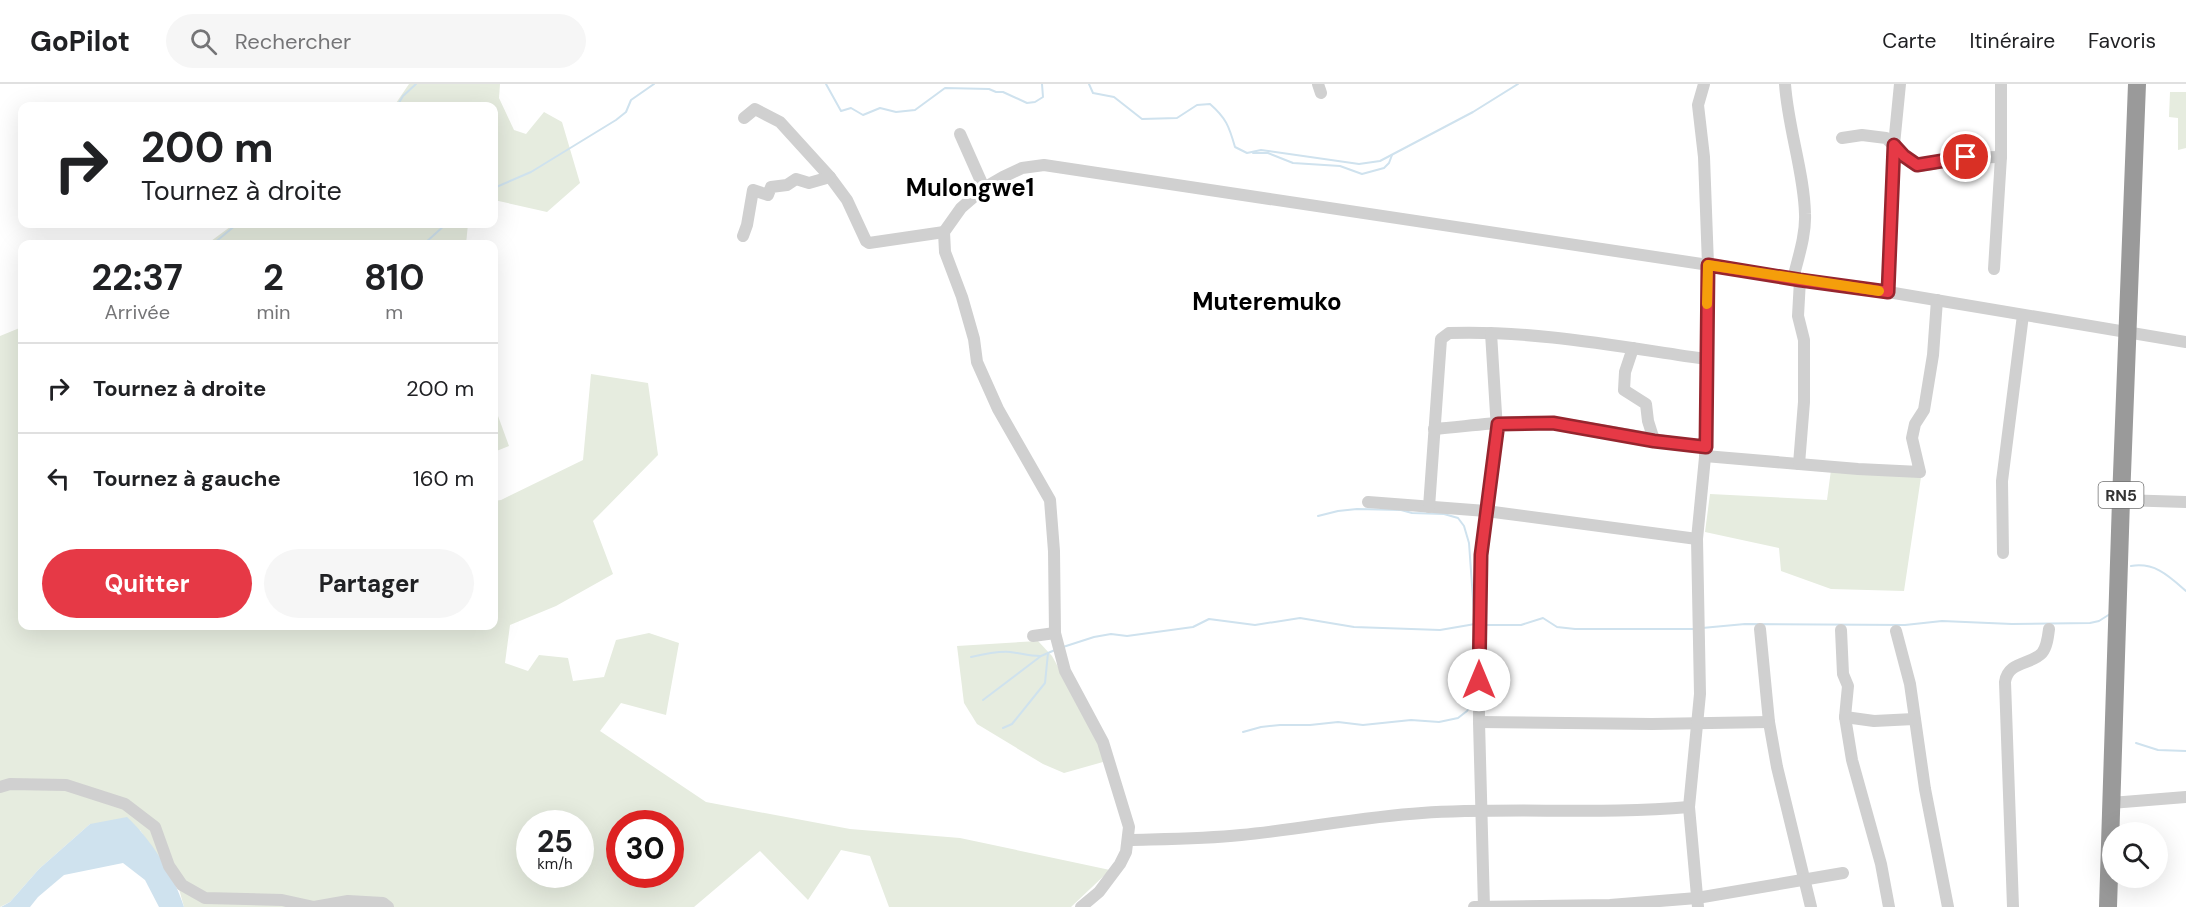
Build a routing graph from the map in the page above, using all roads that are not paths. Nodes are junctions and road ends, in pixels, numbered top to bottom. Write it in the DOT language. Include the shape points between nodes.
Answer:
graph roads {
  1 [pos="1704,84"];
  2 [pos="1785,84"];
  3 [pos="1900,84"];
  4 [pos="2001,84"];
  5 [pos="2137,84"];
  6 [pos="744,118"];
  7 [pos="960,134"];
  8 [pos="1842,138"];
  9 [pos="1894,145"];
  10 [pos="2001,157"];
  11 [pos="830,177"];
  12 [pos="984,188"];
  13 [pos="944,232"];
  14 [pos="743,236"];
  15 [pos="1708,265"];
  16 [pos="1994,269"];
  17 [pos="1796,279"];
  18 [pos="1888,292"];
  19 [pos="1937,300"];
  20 [pos="2023,315"];
  21 [pos="1491,333"];
  22 [pos="2128,333"];
  23 [pos="2186,342"];
  24 [pos="1633,348"];
  25 [pos="1706,359"];
  26 [pos="1498,424"];
  27 [pos="1434,429"];
  28 [pos="1654,441"];
  29 [pos="1705,451"];
  30 [pos="1799,464"];
  31 [pos="2121,500"];
  32 [pos="1368,502"];
  33 [pos="2186,502"];
  34 [pos="1429,507"];
  35 [pos="1486,511"];
  36 [pos="1697,539"];
  37 [pos="2003,554"];
  38 [pos="1760,629"];
  39 [pos="2049,629"];
  40 [pos="1841,630"];
  41 [pos="1896,631"];
  42 [pos="1055,633"];
  43 [pos="1033,636"];
  44 [pos="1845,717"];
  45 [pos="1914,719"];
  46 [pos="1479,722"];
  47 [pos="1769,722"];
  48 [pos="1696,723"];
  49 [pos="0,787"];
  50 [pos="2186,797"];
  51 [pos="2111,803"];
  52 [pos="1689,807"];
  53 [pos="1481,811"];
  54 [pos="1128,840"];
  55 [pos="1843,873"];
  56 [pos="1804,879"];
  57 [pos="1697,903"];
  58 [pos="388,907"];
  59 [pos="1081,907"];
  60 [pos="1481,907"];
  61 [pos="1811,907"];
  62 [pos="1889,907"];
  63 [pos="1948,907"];
  64 [pos="2013,907"];
  65 [pos="2108,907"];
  1 -- 15 [label="street" via="1698,105"];
  2 -- 17 [label="street" via="1805,215"];
  3 -- 9 [label="street"];
  4 -- 10 [label="street"];
  5 -- 22 [label="highway, RN5"];
  6 -- 11 [label="street" via="755,109 770,116 789,131"];
  7 -- 12 [label="street"];
  8 -- 9 [label="street" via="1875,136"];
  9 -- 10 [label="street" via="1917,165 1950,158"];
  9 -- 18 [label="street"];
  10 -- 16 [label="street"];
  11 -- 13 [label="street" via="869,243"];
  11 -- 14 [label="street" via="809,183 796,179 771,187 768,195 753,190"];
  12 -- 13 [label="street" via="961,208"];
  12 -- 15 [label="street" via="1022,168 1044,165"];
  13 -- 42 [label="street" via="945,252 962,297 977,362 998,409 1050,500"];
  15 -- 17 [label="street"];
  15 -- 25 [label="street"];
  17 -- 18 [label="street"];
  17 -- 30 [label="street" via="1797,316 1804,340"];
  18 -- 19 [label="street"];
  19 -- 20 [label="street"];
  19 -- 30 [label="street" via="1924,410 1912,438 1920,472"];
  20 -- 22 [label="street"];
  20 -- 37 [label="street" via="2002,481"];
  21 -- 24 [label="street"];
  21 -- 26 [label="street"];
  21 -- 27 [label="street" via="1449,333 1441,339"];
  22 -- 23 [label="street"];
  22 -- 31 [label="highway, RN5"];
  24 -- 25 [label="street"];
  24 -- 28 [label="street" via="1624,390 1646,404"];
  25 -- 29 [label="street"];
  26 -- 27 [label="street"];
  26 -- 28 [label="street" via="1553,423"];
  26 -- 35 [label="street"];
  27 -- 34 [label="street"];
  28 -- 29 [label="street"];
  29 -- 30 [label="street"];
  29 -- 36 [label="street"];
  31 -- 33 [label="street"];
  31 -- 51 [label="highway, RN5"];
  32 -- 34 [label="street"];
  34 -- 35 [label="street"];
  35 -- 36 [label="street"];
  35 -- 46 [label="street" via="1481,567"];
  36 -- 48 [label="street" via="1700,694"];
  38 -- 47 [label="street"];
  39 -- 64 [label="street" via="2044,651 2011,670 2005,682"];
  40 -- 44 [label="street" via="1843,674 1848,686"];
  41 -- 45 [label="street"];
  42 -- 43 [label="street"];
  42 -- 54 [label="street" via="1065,671 1103,742 1129,827"];
  44 -- 45 [label="street" via="1874,721"];
  44 -- 62 [label="street" via="1854,771"];
  45 -- 63 [label="street"];
  46 -- 48 [label="street"];
  46 -- 53 [label="street"];
  47 -- 48 [label="street"];
  47 -- 56 [label="street"];
  48 -- 52 [label="street"];
  49 -- 58 [label="street" via="66,785 125,804 155,827 182,885 205,898 282,900 314,907 348,901 383,903"];
  50 -- 51 [label="street"];
  51 -- 65 [label="highway, RN5"];
  52 -- 53 [label="street"];
  52 -- 57 [label="street"];
  53 -- 54 [label="street" via="1386,815 1243,835"];
  53 -- 60 [label="street"];
  54 -- 59 [label="street" via="1120,864 1100,892"];
  55 -- 56 [label="street"];
  56 -- 57 [label="street"];
  56 -- 61 [label="street"];
  57 -- 60 [label="street"];
}
